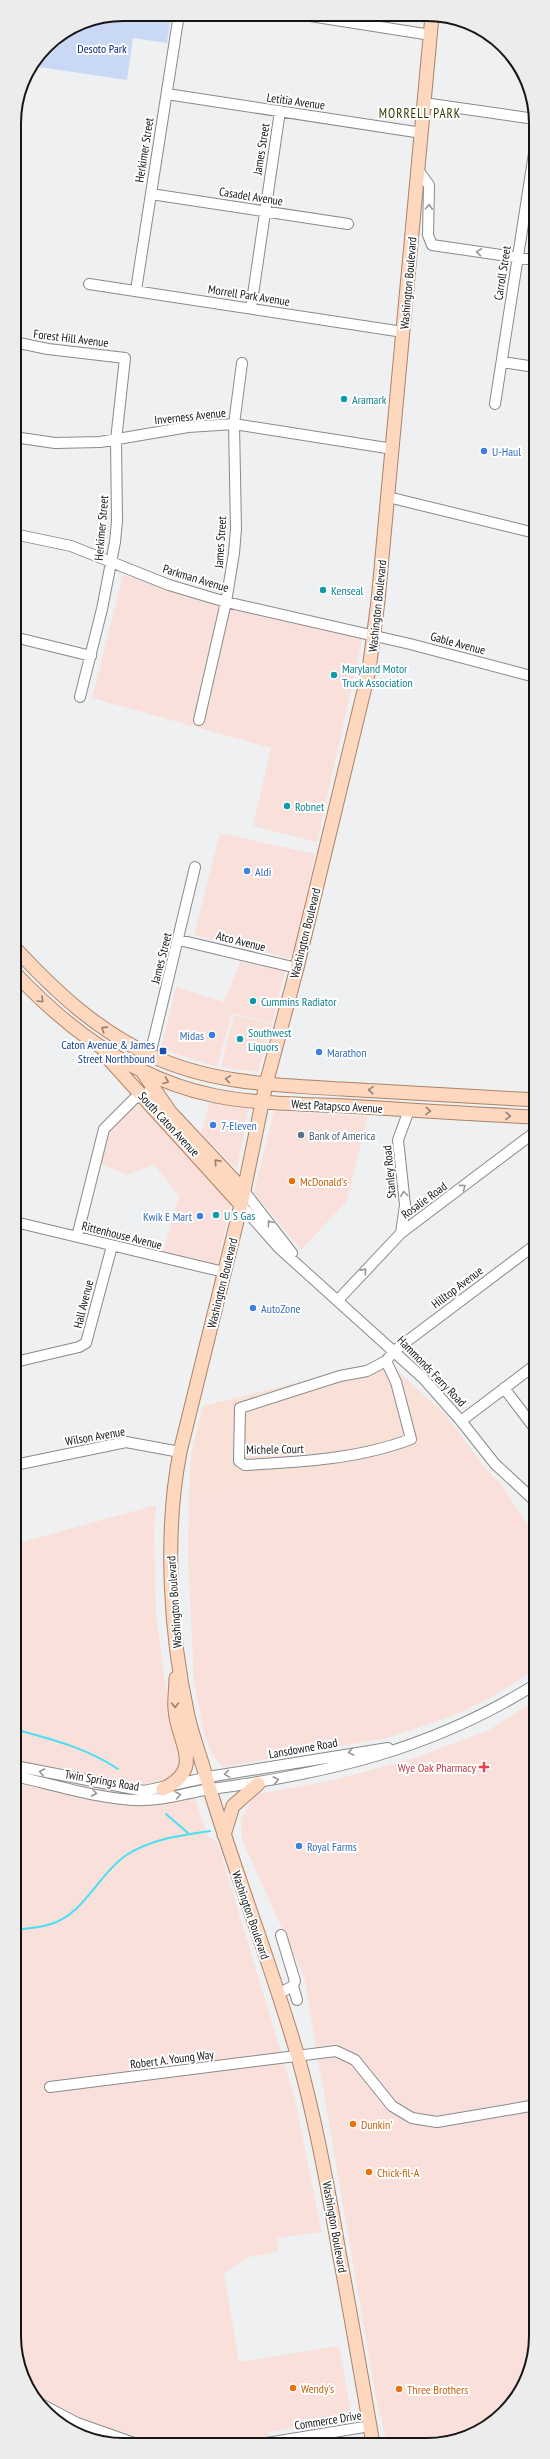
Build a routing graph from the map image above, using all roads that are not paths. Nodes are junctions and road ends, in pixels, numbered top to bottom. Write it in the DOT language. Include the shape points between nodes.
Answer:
graph roads {
  1 [pos="178,21"];
  2 [pos="342,21"];
  3 [pos="432,21"];
  4 [pos="431,35"];
  5 [pos="166,94"];
  6 [pos="424,103"];
  7 [pos="280,112"];
  8 [pos="529,119"];
  9 [pos="422,133"];
  10 [pos="418,170"];
  11 [pos="529,186"];
  12 [pos="150,194"];
  13 [pos="265,212"];
  14 [pos="348,224"];
  15 [pos="518,258"];
  16 [pos="529,259"];
  17 [pos="89,284"];
  18 [pos="136,290"];
  19 [pos="251,308"];
  20 [pos="403,332"];
  21 [pos="21,343"];
  22 [pos="125,358"];
  23 [pos="502,362"];
  24 [pos="242,363"];
  25 [pos="529,366"];
  26 [pos="496,404"];
  27 [pos="234,424"];
  28 [pos="21,437"];
  29 [pos="116,440"];
  30 [pos="392,449"];
  31 [pos="388,497"];
  32 [pos="529,532"];
  33 [pos="21,535"];
  34 [pos="112,562"];
  35 [pos="226,602"];
  36 [pos="374,636"];
  37 [pos="21,639"];
  38 [pos="90,656"];
  39 [pos="529,675"];
  40 [pos="80,698"];
  41 [pos="199,720"];
  42 [pos="195,867"];
  43 [pos="179,940"];
  44 [pos="21,954"];
  45 [pos="297,968"];
  46 [pos="21,979"];
  47 [pos="95,1044"];
  48 [pos="150,1055"];
  49 [pos="142,1071"];
  50 [pos="266,1084"];
  51 [pos="148,1092"];
  52 [pos="529,1100"];
  53 [pos="263,1101"];
  54 [pos="409,1110"];
  55 [pos="529,1117"];
  56 [pos="529,1136"];
  57 [pos="244,1191"];
  58 [pos="241,1204"];
  59 [pos="21,1223"];
  60 [pos="400,1233"];
  61 [pos="77,1237"];
  62 [pos="112,1246"];
  63 [pos="529,1250"];
  64 [pos="301,1266"];
  65 [pos="224,1272"];
  66 [pos="338,1300"];
  67 [pos="394,1351"];
  68 [pos="21,1361"];
  69 [pos="386,1361"];
  70 [pos="529,1370"];
  71 [pos="504,1388"];
  72 [pos="461,1421"];
  73 [pos="529,1421"];
  74 [pos="180,1452"];
  75 [pos="21,1464"];
  76 [pos="529,1496"];
  77 [pos="177,1652"];
  78 [pos="529,1688"];
  79 [pos="404,1746"];
  80 [pos="21,1767"];
  81 [pos="21,1777"];
  82 [pos="208,1784"];
  83 [pos="258,1784"];
  84 [pos="163,1789"];
  85 [pos="224,1834"];
  86 [pos="281,1935"];
  87 [pos="293,1986"];
  88 [pos="278,1994"];
  89 [pos="297,2000"];
  90 [pos="298,2056"];
  91 [pos="50,2087"];
  92 [pos="529,2106"];
  93 [pos="54,2411"];
  94 [pos="370,2426"];
  95 [pos="120,2438"];
  96 [pos="301,2438"];
  97 [pos="372,2438"];
  1 -- 5 [label="street, Herkimer Street"];
  2 -- 4 [label="street"];
  3 -- 4 [label="main road, Washington Boulevard"];
  4 -- 6 [label="main road, Washington Boulevard"];
  5 -- 7 [label="street, Letitia Avenue"];
  5 -- 12 [label="street, Herkimer Street"];
  6 -- 8 [label="street"];
  6 -- 9 [label="main road, Washington Boulevard"];
  7 -- 9 [label="street, Letitia Avenue"];
  7 -- 13 [label="street, James Street"];
  9 -- 10 [label="main road, Washington Boulevard"];
  15 -- 10 [label="street, one-way" via="432,245 428,235 429,186"];
  10 -- 20 [label="main road, Washington Boulevard"];
  11 -- 15 [label="street, Carroll Street"];
  12 -- 13 [label="street, Casadel Avenue"];
  12 -- 18 [label="street, Herkimer Street"];
  13 -- 14 [label="street, Casadel Avenue"];
  13 -- 19 [label="street, James Street"];
  15 -- 16 [label="street"];
  15 -- 23 [label="street, Carroll Street"];
  17 -- 18 [label="street, Morrell Park Avenue"];
  18 -- 19 [label="street, Morrell Park Avenue"];
  19 -- 20 [label="street, Morrell Park Avenue"];
  20 -- 30 [label="main road, Washington Boulevard"];
  21 -- 22 [label="street, Forest Hill Avenue"];
  22 -- 29 [label="street, Herkimer Street"];
  23 -- 25 [label="street"];
  23 -- 26 [label="street, Carroll Street"];
  24 -- 27 [label="street, James Street"];
  27 -- 29 [label="street, Inverness Avenue" via="188,427"];
  27 -- 30 [label="street, Inverness Avenue"];
  27 -- 35 [label="street, James Street" via="236,532"];
  28 -- 29 [label="street, Inverness Avenue" via="55,442"];
  29 -- 34 [label="street, Herkimer Street" via="117,521"];
  30 -- 31 [label="main road, Washington Boulevard"];
  31 -- 32 [label="street"];
  31 -- 36 [label="main road, Washington Boulevard"];
  33 -- 34 [label="street, Parkman Avenue" via="71,546"];
  34 -- 35 [label="street, Parkman Avenue" via="169,585"];
  34 -- 38 [label="street, Herkimer Street"];
  35 -- 36 [label="street, Parkman Avenue"];
  35 -- 41 [label="street, James Street"];
  36 -- 39 [label="street, Gable Avenue"];
  36 -- 45 [label="main road, Washington Boulevard" via="369,670"];
  37 -- 38 [label="street"];
  38 -- 40 [label="street, Herkimer Street"];
  42 -- 43 [label="street, James Street"];
  43 -- 45 [label="street, Atco Avenue"];
  43 -- 48 [label="street, James Street"];
  48 -- 44 [label="main road, one-way" via="88,1018 57,992"];
  45 -- 50 [label="main road, Washington Boulevard"];
  46 -- 47 [label="main road, South Caton Avenue, one-way" via="58,1016"];
  47 -- 49 [label="main road, South Caton Avenue"];
  47 -- 51 [label="main road, South Caton Avenue"];
  48 -- 49 [label="main road, South Caton Avenue"];
  50 -- 48 [label="main road, West Patapsco Avenue, one-way" via="197,1073"];
  49 -- 51 [label="main road, South Caton Avenue"];
  49 -- 53 [label="main road, West Patapsco Avenue, one-way" via="170,1083 215,1096"];
  52 -- 50 [label="main road, West Patapsco Avenue, one-way"];
  50 -- 53 [label="main road, Washington Boulevard"];
  57 -- 51 [label="main road, South Caton Avenue, one-way"];
  51 -- 58 [label="main road, South Caton Avenue"];
  51 -- 61 [label="street" via="134,1099 104,1129"];
  53 -- 54 [label="main road, West Patapsco Avenue"];
  53 -- 57 [label="main road, Washington Boulevard"];
  54 -- 55 [label="main road, West Patapsco Avenue, one-way"];
  60 -- 54 [label="street, Stanley Road, one-way" via="405,1205 398,1140"];
  60 -- 56 [label="street, Rosalie Road, one-way"];
  57 -- 58 [label="main road, Washington Boulevard"];
  64 -- 57 [label="street, Hammonds Ferry Road, one-way"];
  58 -- 64 [label="street, Hammonds Ferry Road" via="264,1233"];
  58 -- 65 [label="main road, Washington Boulevard"];
  59 -- 61 [label="street, Rittenhouse Avenue"];
  66 -- 60 [label="street, Rosalie Road, one-way"];
  61 -- 62 [label="street, Rittenhouse Avenue"];
  62 -- 65 [label="street, Rittenhouse Avenue"];
  62 -- 68 [label="street, Hall Avenue" via="86,1343 79,1347"];
  63 -- 67 [label="street, Hilltop Avenue"];
  64 -- 66 [label="street, Hammonds Ferry Road"];
  65 -- 74 [label="main road, Washington Boulevard"];
  66 -- 67 [label="street, Hammonds Ferry Road"];
  67 -- 69 [label="street, Michele Court"];
  67 -- 72 [label="street, Hammonds Ferry Road" via="431,1386"];
  69 -- 69 [label="street, Michele Court" via="367,1371 340,1376 240,1408 239,1461 245,1465 298,1462 387,1448 411,1439 396,1382"];
  70 -- 71 [label="street"];
  71 -- 72 [label="street"];
  71 -- 73 [label="street"];
  72 -- 76 [label="street, Hammonds Ferry Road" via="494,1464"];
  74 -- 75 [label="street, Wilson Avenue" via="126,1442"];
  74 -- 77 [label="main road, Washington Boulevard" via="175,1478 171,1534"];
  77 -- 82 [label="main road, Washington Boulevard" via="188,1715"];
  77 -- 84 [label="main road, one-way" via="175,1708 187,1763 182,1776"];
  78 -- 79 [label="street, Lansdowne Road" via="465,1724"];
  79 -- 82 [label="street, Lansdowne Road, one-way" via="362,1750"];
  83 -- 79 [label="street, Lansdowne Road, one-way" via="354,1763"];
  84 -- 80 [label="street, Twin Springs Road, one-way" via="144,1791"];
  81 -- 82 [label="street, Twin Springs Road, one-way" via="131,1800 146,1800"];
  82 -- 83 [label="street, Lansdowne Road"];
  82 -- 84 [label="street, Twin Springs Road"];
  82 -- 85 [label="main road, Washington Boulevard"];
  83 -- 85 [label="main road" via="234,1806"];
  85 -- 88 [label="main road, Washington Boulevard"];
  86 -- 87 [label="street" via="295,1976"];
  87 -- 88 [label="street"];
  87 -- 89 [label="street"];
  88 -- 90 [label="main road, Washington Boulevard"];
  90 -- 91 [label="street, Robert A. Young Way"];
  90 -- 92 [label="street, Robert A. Young Way" via="336,2050 344,2053 360,2066 392,2106 401,2113 421,2120 437,2122"];
  90 -- 94 [label="main road, Washington Boulevard" via="322,2157"];
  93 -- 95 [label="street" via="77,2423"];
  94 -- 96 [label="street, Commerce Drive"];
  94 -- 97 [label="main road, Washington Boulevard"];
}
